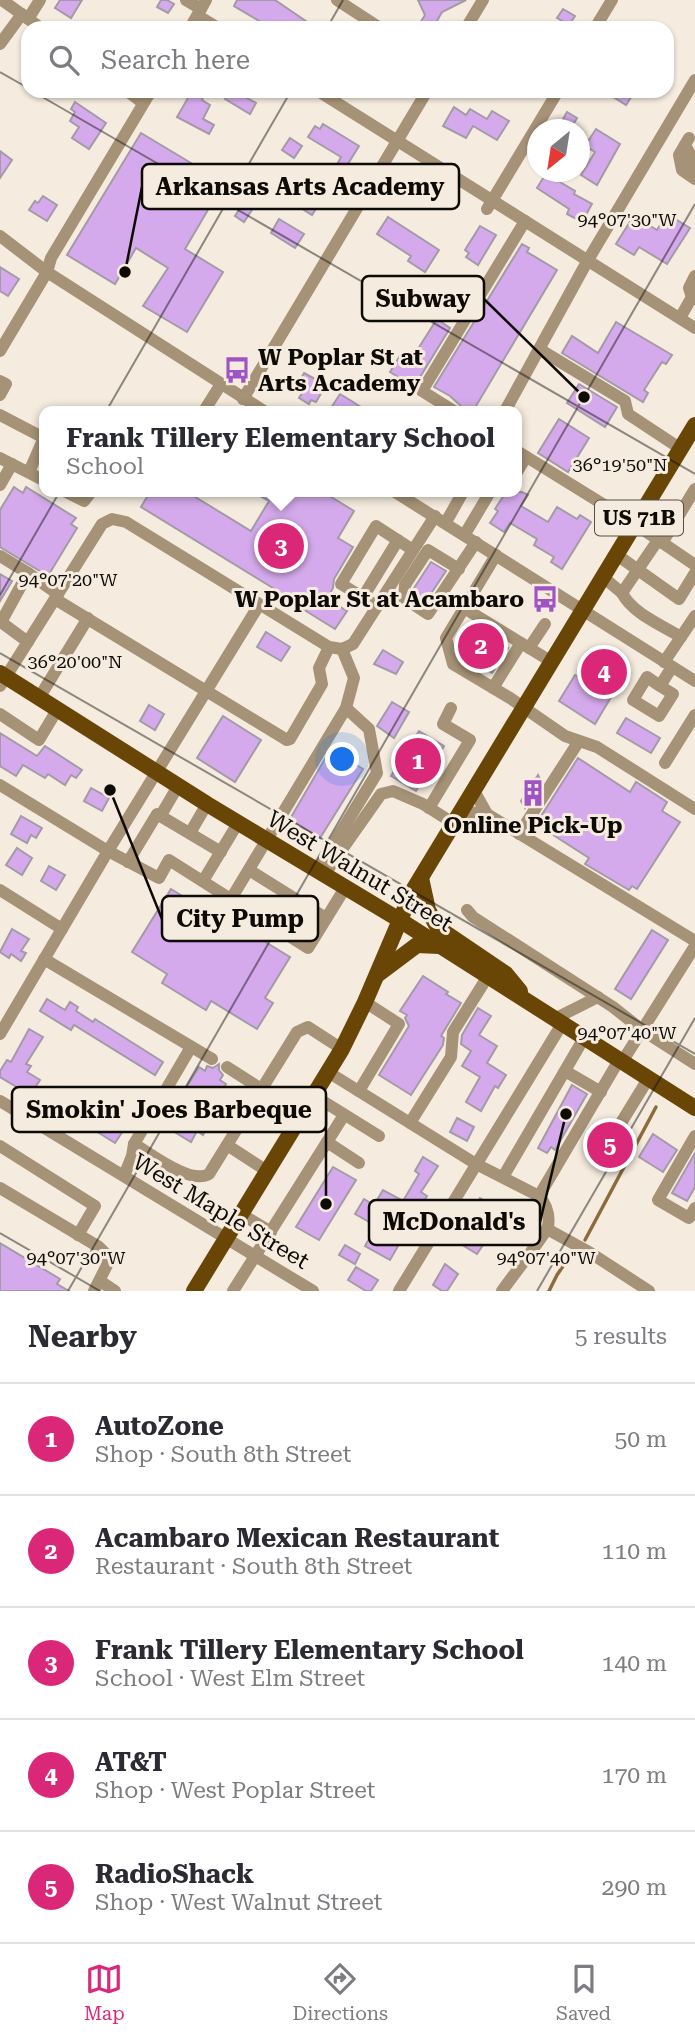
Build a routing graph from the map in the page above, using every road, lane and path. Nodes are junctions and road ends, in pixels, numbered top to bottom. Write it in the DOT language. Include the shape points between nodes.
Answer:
graph roads {
  1 [pos="2,0"];
  2 [pos="40,0"];
  3 [pos="186,0"];
  4 [pos="337,0"];
  5 [pos="483,0"];
  6 [pos="612,0"];
  7 [pos="202,8"];
  8 [pos="25,16"];
  9 [pos="32,21"];
  10 [pos="369,21"];
  11 [pos="470,21"];
  12 [pos="599,21"];
  13 [pos="0,44"];
  14 [pos="695,80"];
  15 [pos="136,98"];
  16 [pos="146,98"];
  17 [pos="329,98"];
  18 [pos="423,98"];
  19 [pos="554,98"];
  20 [pos="143,103"];
  21 [pos="668,125"];
  22 [pos="397,140"];
  23 [pos="690,141"];
  24 [pos="695,173"];
  25 [pos="695,179"];
  26 [pos="489,205"];
  27 [pos="525,221"];
  28 [pos="0,236"];
  29 [pos="588,260"];
  30 [pos="47,272"];
  31 [pos="695,276"];
  32 [pos="694,298"];
  33 [pos="680,318"];
  34 [pos="695,328"];
  35 [pos="5,333"];
  36 [pos="539,349"];
  37 [pos="0,351"];
  38 [pos="0,381"];
  39 [pos="220,384"];
  40 [pos="0,395"];
  41 [pos="243,399"];
  42 [pos="207,406"];
  43 [pos="255,406"];
  44 [pos="446,406"];
  45 [pos="508,406"];
  46 [pos="0,415"];
  47 [pos="695,425"];
  48 [pos="39,435"];
  49 [pos="39,449"];
  50 [pos="681,449"];
  51 [pos="522,454"];
  52 [pos="6,461"];
  53 [pos="29,472"];
  54 [pos="39,478"];
  55 [pos="0,485"];
  56 [pos="695,489"];
  57 [pos="403,497"];
  58 [pos="459,497"];
  59 [pos="488,497"];
  60 [pos="440,519"];
  61 [pos="635,524"];
  62 [pos="470,538"];
  63 [pos="398,540"];
  64 [pos="660,541"];
  65 [pos="413,550"];
  66 [pos="496,555"];
  67 [pos="617,555"];
  68 [pos="0,556"];
  69 [pos="695,565"];
  70 [pos="458,569"];
  71 [pos="638,571"];
  72 [pos="28,573"];
  73 [pos="695,573"];
  74 [pos="603,577"];
  75 [pos="622,593"];
  76 [pos="57,596"];
  77 [pos="363,597"];
  78 [pos="259,605"];
  79 [pos="377,606"];
  80 [pos="464,608"];
  81 [pos="583,611"];
  82 [pos="695,616"];
  83 [pos="88,618"];
  84 [pos="545,624"];
  85 [pos="681,637"];
  86 [pos="28,642"];
  87 [pos="525,645"];
  88 [pos="336,648"];
  89 [pos="552,662"];
  90 [pos="668,664"];
  91 [pos="2,679"];
  92 [pos="695,681"];
  93 [pos="660,686"];
  94 [pos="493,688"];
  95 [pos="206,690"];
  96 [pos="39,698"];
  97 [pos="524,707"];
  98 [pos="346,708"];
  99 [pos="452,708"];
  100 [pos="57,710"];
  101 [pos="0,714"];
  102 [pos="695,715"];
  103 [pos="579,741"];
  104 [pos="665,763"];
  105 [pos="156,772"];
  106 [pos="0,785"];
  107 [pos="178,786"];
  108 [pos="473,789"];
  109 [pos="207,804"];
  110 [pos="429,808"];
  111 [pos="695,809"];
  112 [pos="487,814"];
  113 [pos="161,815"];
  114 [pos="457,817"];
  115 [pos="238,823"];
  116 [pos="190,833"];
  117 [pos="519,834"];
  118 [pos="267,841"];
  119 [pos="108,851"];
  120 [pos="220,852"];
  121 [pos="128,862"];
  122 [pos="248,870"];
  123 [pos="321,873"];
  124 [pos="421,878"];
  125 [pos="203,881"];
  126 [pos="345,888"];
  127 [pos="0,890"];
  128 [pos="231,899"];
  129 [pos="467,910"];
  130 [pos="326,918"];
  131 [pos="398,919"];
  132 [pos="62,929"];
  133 [pos="695,943"];
  134 [pos="440,946"];
  135 [pos="44,959"];
  136 [pos="375,976"];
  137 [pos="488,976"];
  138 [pos="598,997"];
  139 [pos="365,1002"];
  140 [pos="531,1004"];
  141 [pos="558,1021"];
  142 [pos="642,1030"];
  143 [pos="0,1034"];
  144 [pos="584,1038"];
  145 [pos="191,1046"];
  146 [pos="342,1049"];
  147 [pos="212,1059"];
  148 [pos="621,1061"];
  149 [pos="695,1063"];
  150 [pos="227,1068"];
  151 [pos="565,1071"];
  152 [pos="328,1072"];
  153 [pos="648,1079"];
  154 [pos="262,1089"];
  155 [pos="359,1091"];
  156 [pos="601,1092"];
  157 [pos="313,1095"];
  158 [pos="0,1101"];
  159 [pos="695,1108"];
  160 [pos="302,1115"];
  161 [pos="344,1115"];
  162 [pos="410,1123"];
  163 [pos="621,1123"];
  164 [pos="380,1136"];
  165 [pos="694,1139"];
  166 [pos="327,1142"];
  167 [pos="134,1144"];
  168 [pos="227,1145"];
  169 [pos="0,1146"];
  170 [pos="359,1163"];
  171 [pos="476,1164"];
  172 [pos="267,1171"];
  173 [pos="124,1176"];
  174 [pos="503,1177"];
  175 [pos="0,1188"];
  176 [pos="539,1196"];
  177 [pos="695,1208"];
  178 [pos="242,1214"];
  179 [pos="548,1229"];
  180 [pos="271,1232"];
  181 [pos="78,1235"];
  182 [pos="227,1238"];
  183 [pos="255,1255"];
  184 [pos="97,1286"];
  185 [pos="115,1291"];
  186 [pos="194,1291"];
  187 [pos="233,1291"];
  188 [pos="313,1291"];
  189 [pos="399,1291"];
  190 [pos="502,1291"];
  191 [pos="649,1291"];
  1 -- 8 [label="street"];
  2 -- 8 [label="street"];
  3 -- 7 [label="street"];
  4 -- 10 [label="street"];
  5 -- 11 [label="street"];
  6 -- 12 [label="street"];
  8 -- 9 [label="street"];
  8 -- 13 [label="street"];
  14 -- 21 [label="street"];
  15 -- 20 [label="street"];
  16 -- 20 [label="street"];
  17 -- 22 [label="street"];
  18 -- 22 [label="street"];
  19 -- 26 [label="street"];
  20 -- 30 [label="street"];
  21 -- 23 [label="street"];
  21 -- 29 [label="street"];
  22 -- 26 [label="street"];
  22 -- 41 [label="street"];
  23 -- 24 [label="street" via="688,164"];
  23 -- 25 [label="street" via="679,155 682,170"];
  26 -- 27 [label="street"];
  27 -- 29 [label="street"];
  27 -- 44 [label="street" via="422,391"];
  28 -- 30 [label="street"];
  29 -- 33 [label="street"];
  29 -- 36 [label="street"];
  30 -- 35 [label="street"];
  30 -- 39 [label="street"];
  31 -- 32 [label="street" via="689,288"];
  32 -- 33 [label="street"];
  33 -- 34 [label="street"];
  35 -- 37 [label="street"];
  36 -- 45 [label="street"];
  36 -- 50 [label="street" via="625,401 628,414"];
  38 -- 40 [label="street" via="6,384"];
  39 -- 41 [label="street"];
  39 -- 42 [label="street"];
  41 -- 43 [label="street"];
  46 -- 48 [label="street"];
  47 -- 50 [label="main road, US 71B"];
  49 -- 53 [label="street"];
  50 -- 61 [label="main road, US 71B"];
  51 -- 61 [label="street"];
  52 -- 53 [label="street"];
  52 -- 55 [label="street"];
  53 -- 54 [label="street"];
  56 -- 64 [label="street"];
  57 -- 60 [label="street"];
  58 -- 60 [label="street"];
  59 -- 62 [label="street"];
  60 -- 62 [label="street"];
  60 -- 65 [label="street"];
  61 -- 64 [label="street"];
  61 -- 67 [label="main road, US 71B"];
  62 -- 66 [label="street"];
  62 -- 70 [label="street"];
  63 -- 65 [label="street"];
  63 -- 77 [label="street"];
  63 -- 77 [label="street" via="376,526 341,584"];
  64 -- 69 [label="street"];
  64 -- 71 [label="street"];
  65 -- 79 [label="street"];
  66 -- 80 [label="street"];
  66 -- 81 [label="street"];
  67 -- 71 [label="street"];
  67 -- 74 [label="main road, US 71B"];
  68 -- 72 [label="street"];
  70 -- 70 [label="street" via="428,550 405,585 404,598 428,614"];
  71 -- 73 [label="street" via="679,599"];
  71 -- 75 [label="street"];
  72 -- 76 [label="street"];
  72 -- 86 [label="street" via="1,622"];
  74 -- 75 [label="street"];
  74 -- 81 [label="main road, US 71B"];
  75 -- 85 [label="street" via="626,602"];
  76 -- 78 [label="street" via="102,524 111,519 126,522"];
  76 -- 83 [label="street"];
  76 -- 86 [label="street"];
  77 -- 79 [label="street"];
  78 -- 88 [label="street"];
  78 -- 95 [label="street"];
  79 -- 88 [label="street" via="352,644"];
  80 -- 87 [label="street"];
  80 -- 94 [label="street" via="446,638 453,664"];
  81 -- 89 [label="main road, US 71B"];
  81 -- 90 [label="street"];
  82 -- 85 [label="street"];
  83 -- 95 [label="street"];
  83 -- 96 [label="street"];
  84 -- 87 [label="street"];
  85 -- 90 [label="street"];
  86 -- 91 [label="street"];
  87 -- 89 [label="street"];
  87 -- 94 [label="street"];
  88 -- 95 [label="street" via="319,668 322,684 287,740"];
  88 -- 98 [label="street" via="354,678"];
  89 -- 97 [label="main road, US 71B"];
  90 -- 92 [label="street"];
  90 -- 93 [label="street"];
  91 -- 96 [label="main road, West Walnut Street"];
  94 -- 97 [label="street"];
  95 -- 105 [label="street"];
  96 -- 100 [label="main road, West Walnut Street"];
  97 -- 103 [label="street"];
  97 -- 108 [label="main road, US 71B"];
  98 -- 118 [label="street"];
  98 -- 123 [label="street" via="369,729 377,773"];
  99 -- 110 [label="street" via="443,724 470,740"];
  100 -- 101 [label="street" via="39,740"];
  100 -- 105 [label="main road, West Walnut Street"];
  102 -- 104 [label="street"];
  103 -- 111 [label="street" via="597,747"];
  103 -- 117 [label="street"];
  105 -- 107 [label="main road, West Walnut Street"];
  105 -- 119 [label="street"];
  106 -- 119 [label="street"];
  107 -- 109 [label="main road, West Walnut Street"];
  107 -- 113 [label="street"];
  108 -- 112 [label="street"];
  108 -- 114 [label="main road, US 71B"];
  109 -- 115 [label="main road, West Walnut Street"];
  109 -- 116 [label="street"];
  110 -- 114 [label="street"];
  110 -- 123 [label="street" via="393,791 381,794"];
  112 -- 114 [label="street"];
  112 -- 117 [label="street"];
  113 -- 116 [label="street"];
  113 -- 121 [label="street" via="157,814"];
  114 -- 124 [label="main road, US 71B"];
  115 -- 118 [label="main road, West Walnut Street"];
  115 -- 120 [label="street"];
  116 -- 120 [label="street"];
  117 -- 133 [label="street"];
  118 -- 122 [label="street"];
  118 -- 123 [label="main road, West Walnut Street"];
  119 -- 121 [label="street"];
  119 -- 132 [label="street"];
  120 -- 125 [label="street"];
  121 -- 125 [label="street" via="159,878 169,860"];
  122 -- 128 [label="street"];
  122 -- 130 [label="street"];
  123 -- 126 [label="main road, West Walnut Street"];
  124 -- 131 [label="main road, US 71B"];
  124 -- 140 [label="main road" via="428,910 438,928 506,974"];
  125 -- 128 [label="street"];
  126 -- 130 [label="street"];
  126 -- 131 [label="main road, West Walnut Street"];
  127 -- 132 [label="street"];
  128 -- 130 [label="street" via="308,948"];
  129 -- 138 [label="street"];
  131 -- 134 [label="main road, West Walnut Street"];
  131 -- 136 [label="main road"];
  132 -- 135 [label="street"];
  133 -- 142 [label="street"];
  134 -- 136 [label="main road" via="416,945"];
  134 -- 137 [label="main road, West Walnut Street"];
  135 -- 143 [label="street"];
  135 -- 145 [label="street"];
  136 -- 139 [label="main road"];
  137 -- 140 [label="main road, West Walnut Street"];
  137 -- 162 [label="street" via="453,1032 451,1057"];
  138 -- 141 [label="street"];
  138 -- 142 [label="street"];
  139 -- 146 [label="main road"];
  139 -- 155 [label="street" via="399,1024"];
  140 -- 141 [label="main road, West Walnut Street"];
  141 -- 144 [label="main road, West Walnut Street"];
  141 -- 171 [label="street"];
  142 -- 148 [label="street"];
  142 -- 149 [label="street"];
  144 -- 148 [label="main road, West Walnut Street"];
  144 -- 151 [label="street"];
  145 -- 147 [label="street"];
  145 -- 167 [label="street"];
  146 -- 152 [label="main road"];
  146 -- 154 [label="street" via="303,1028"];
  148 -- 153 [label="main road, West Walnut Street"];
  148 -- 156 [label="street"];
  150 -- 154 [label="street"];
  151 -- 156 [label="street"];
  151 -- 174 [label="street"];
  152 -- 155 [label="street"];
  152 -- 157 [label="main road"];
  153 -- 159 [label="main road, West Walnut Street"];
  153 -- 163 [label="street"];
  154 -- 160 [label="street"];
  154 -- 168 [label="street"];
  155 -- 162 [label="street"];
  156 -- 176 [label="street"];
  157 -- 160 [label="main road"];
  157 -- 161 [label="street"];
  158 -- 173 [label="street, West Maple Street"];
  160 -- 172 [label="main road"];
  161 -- 164 [label="street"];
  161 -- 166 [label="street"];
  162 -- 171 [label="street"];
  165 -- 177 [label="street" via="658,1200 689,1218"];
  166 -- 170 [label="street"];
  166 -- 180 [label="street"];
  167 -- 168 [label="street" via="198,1178 209,1174"];
  167 -- 173 [label="street"];
  168 -- 172 [label="street"];
  169 -- 181 [label="street" via="95,1206"];
  171 -- 174 [label="street"];
  171 -- 189 [label="street"];
  172 -- 178 [label="main road"];
  173 -- 182 [label="street, West Maple Street"];
  174 -- 176 [label="street"];
  175 -- 181 [label="street"];
  176 -- 179 [label="street" via="546,1203"];
  178 -- 180 [label="street"];
  178 -- 182 [label="main road"];
  179 -- 190 [label="street"];
  179 -- 191 [label="street"];
  180 -- 183 [label="street"];
  181 -- 184 [label="street" via="107,1255"];
  182 -- 183 [label="street, West Maple Street"];
  182 -- 186 [label="main road"];
  183 -- 187 [label="street"];
  183 -- 188 [label="street, West Maple Street"];
  184 -- 185 [label="street"];
}
